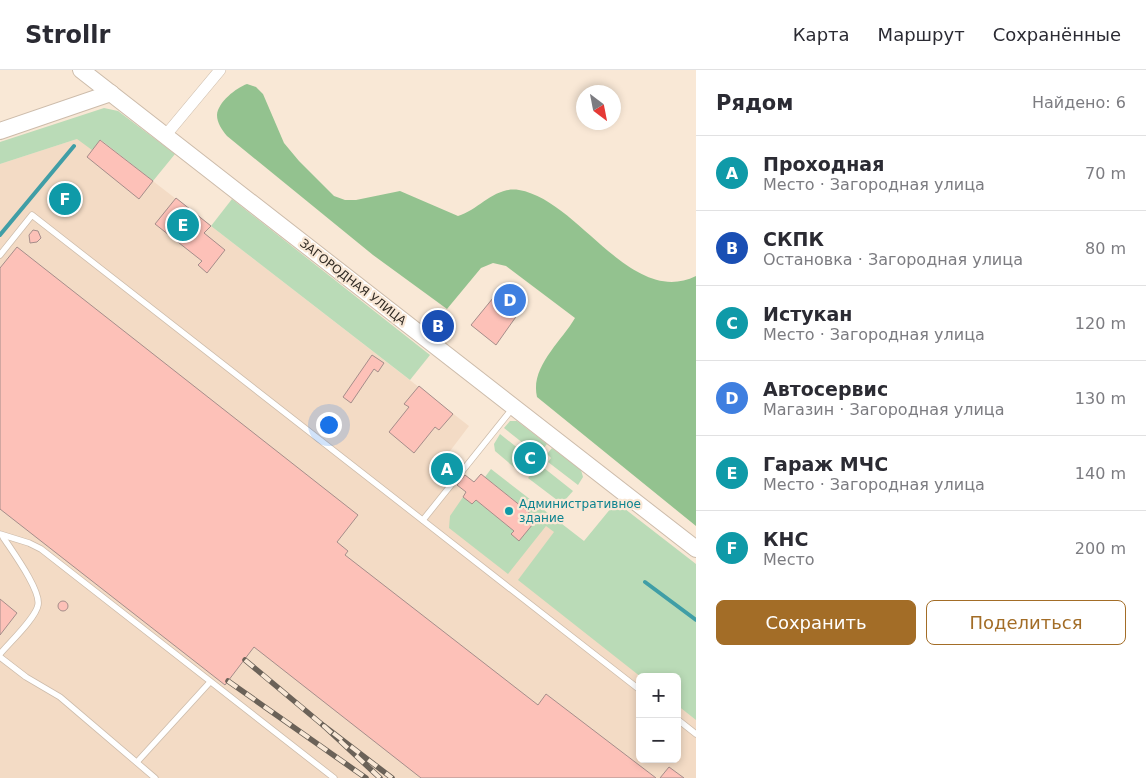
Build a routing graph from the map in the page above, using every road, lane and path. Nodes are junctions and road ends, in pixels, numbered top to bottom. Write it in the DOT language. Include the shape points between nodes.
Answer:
graph roads {
  1 [pos="81,70"];
  2 [pos="220,70"];
  3 [pos="111,93"];
  4 [pos="0,131"];
  5 [pos="165,136"];
  6 [pos="0,255"];
  7 [pos="513,407"];
  8 [pos="423,520"];
  9 [pos="2,536"];
  10 [pos="696,549"];
  11 [pos="0,656"];
  12 [pos="210,682"];
  13 [pos="636,687"];
  14 [pos="681,722"];
  15 [pos="696,734"];
  16 [pos="137,762"];
  17 [pos="156,778"];
  18 [pos="334,778"];
  1 -- 3 [label="street, ЗАГОРОДНАЯ УЛИЦА"];
  2 -- 5 [label="street"];
  3 -- 4 [label="street"];
  3 -- 5 [label="street, ЗАГОРОДНАЯ УЛИЦА"];
  5 -- 7 [label="street, ЗАГОРОДНАЯ УЛИЦА"];
  6 -- 8 [label="lane" via="32,215"];
  7 -- 8 [label="lane"];
  7 -- 10 [label="street, ЗАГОРОДНАЯ УЛИЦА"];
  8 -- 13 [label="lane"];
  9 -- 11 [label="lane" via="36,593 38,605"];
  9 -- 12 [label="lane" via="41,549"];
  11 -- 16 [label="lane" via="26,677 60,697"];
  12 -- 16 [label="lane"];
  12 -- 18 [label="lane"];
  14 -- 15 [label="lane"];
  16 -- 17 [label="lane"];
}
